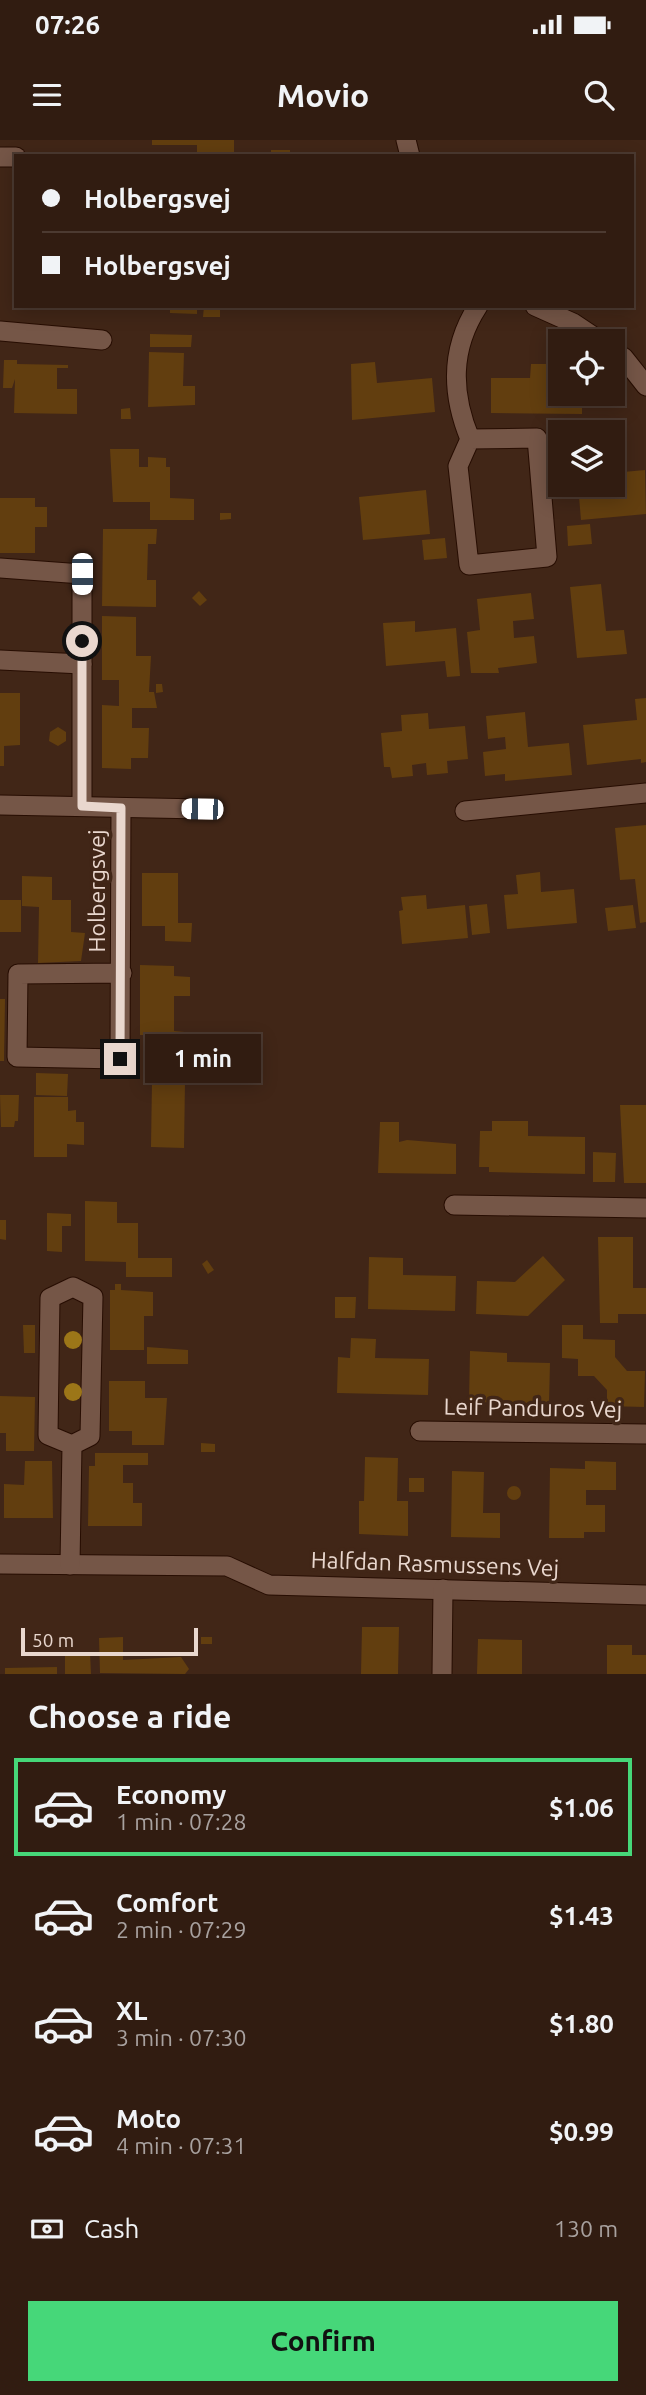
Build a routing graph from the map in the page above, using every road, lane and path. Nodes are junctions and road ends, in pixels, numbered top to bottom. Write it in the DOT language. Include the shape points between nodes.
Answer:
graph roads {
  1 [pos="477,308"];
  2 [pos="539,308"];
  3 [pos="582,329"];
  4 [pos="0,331"];
  5 [pos="102,340"];
  6 [pos="625,359"];
  7 [pos="646,386"];
  8 [pos="470,439"];
  9 [pos="0,568"];
  10 [pos="0,660"];
  11 [pos="82,664"];
  12 [pos="646,793"];
  13 [pos="0,805"];
  14 [pos="82,806"];
  15 [pos="121,808"];
  16 [pos="202,809"];
  17 [pos="465,811"];
  18 [pos="122,974"];
  19 [pos="454,1205"];
  20 [pos="646,1208"];
  21 [pos="420,1431"];
  22 [pos="646,1434"];
  23 [pos="72,1445"];
  24 [pos="0,1564"];
  25 [pos="70,1565"];
  26 [pos="443,1588"];
  27 [pos="646,1595"];
  28 [pos="442,1674"];
  1 -- 8 [label="street" via="456,353 461,417"];
  2 -- 3 [label="street"];
  4 -- 5 [label="street"];
  6 -- 7 [label="street"];
  8 -- 8 [label="street" via="458,466 469,565 547,557 537,438"];
  9 -- 11 [label="street, Holbergsvej" via="82,574"];
  10 -- 11 [label="street"];
  11 -- 14 [label="street, Holbergsvej"];
  12 -- 17 [label="street"];
  13 -- 14 [label="street, Holbergsvej"];
  14 -- 15 [label="street, Holbergsvej"];
  15 -- 16 [label="street, Holbergsvej"];
  15 -- 18 [label="street, Holbergsvej"];
  18 -- 18 [label="street, Holbergsvej" via="18,974 17,1057 120,1059"];
  19 -- 20 [label="street"];
  21 -- 22 [label="street, Leif Panduros Vej"];
  23 -- 23 [label="street" via="90,1436 93,1297 73,1287 50,1298 48,1435"];
  23 -- 25 [label="street"];
  24 -- 25 [label="street"];
  25 -- 26 [label="street, Halfdan Rasmussens Vej" via="227,1566 269,1585"];
  26 -- 27 [label="street, Halfdan Rasmussens Vej"];
  26 -- 28 [label="street"];
}
